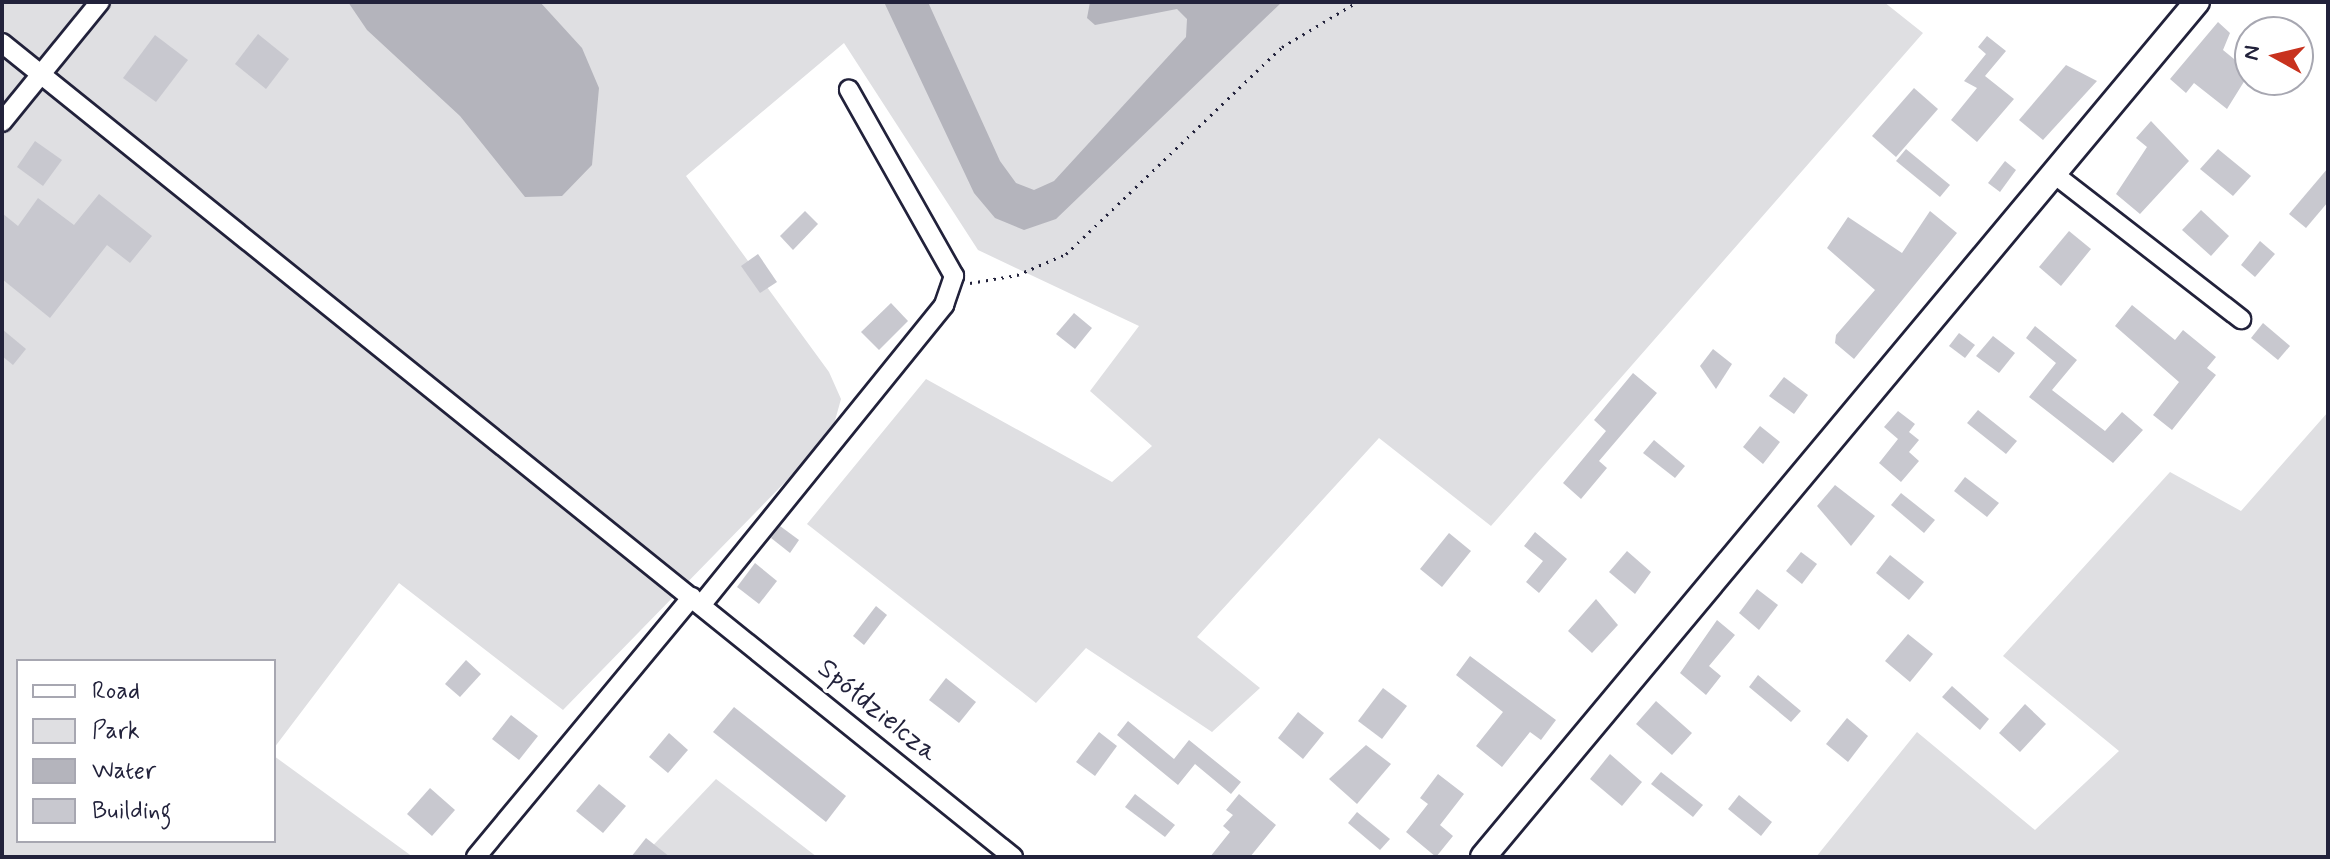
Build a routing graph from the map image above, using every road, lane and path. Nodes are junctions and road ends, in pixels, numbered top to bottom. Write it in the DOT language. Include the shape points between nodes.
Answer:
graph roads {
  1 [pos="100,2"];
  2 [pos="1357,2"];
  3 [pos="2197,2"];
  4 [pos="2,43"];
  5 [pos="41,73"];
  6 [pos="849,90"];
  7 [pos="2,122"];
  8 [pos="2054,174"];
  9 [pos="950,286"];
  10 [pos="2241,319"];
  11 [pos="700,603"];
  12 [pos="476,857"];
  13 [pos="1013,857"];
  14 [pos="1483,857"];
  1 -- 5 [label="street"];
  2 -- 9 [label="path" via="1282,47 1066,254 1017,275"];
  3 -- 8 [label="main road"];
  4 -- 5 [label="street, Spółdzielcza"];
  5 -- 7 [label="street"];
  5 -- 11 [label="street, Spółdzielcza"];
  6 -- 9 [label="street" via="954,276"];
  8 -- 10 [label="street"];
  8 -- 14 [label="main road"];
  9 -- 11 [label="street" via="944,305"];
  11 -- 12 [label="street"];
  11 -- 13 [label="street, Spółdzielcza"];
}
